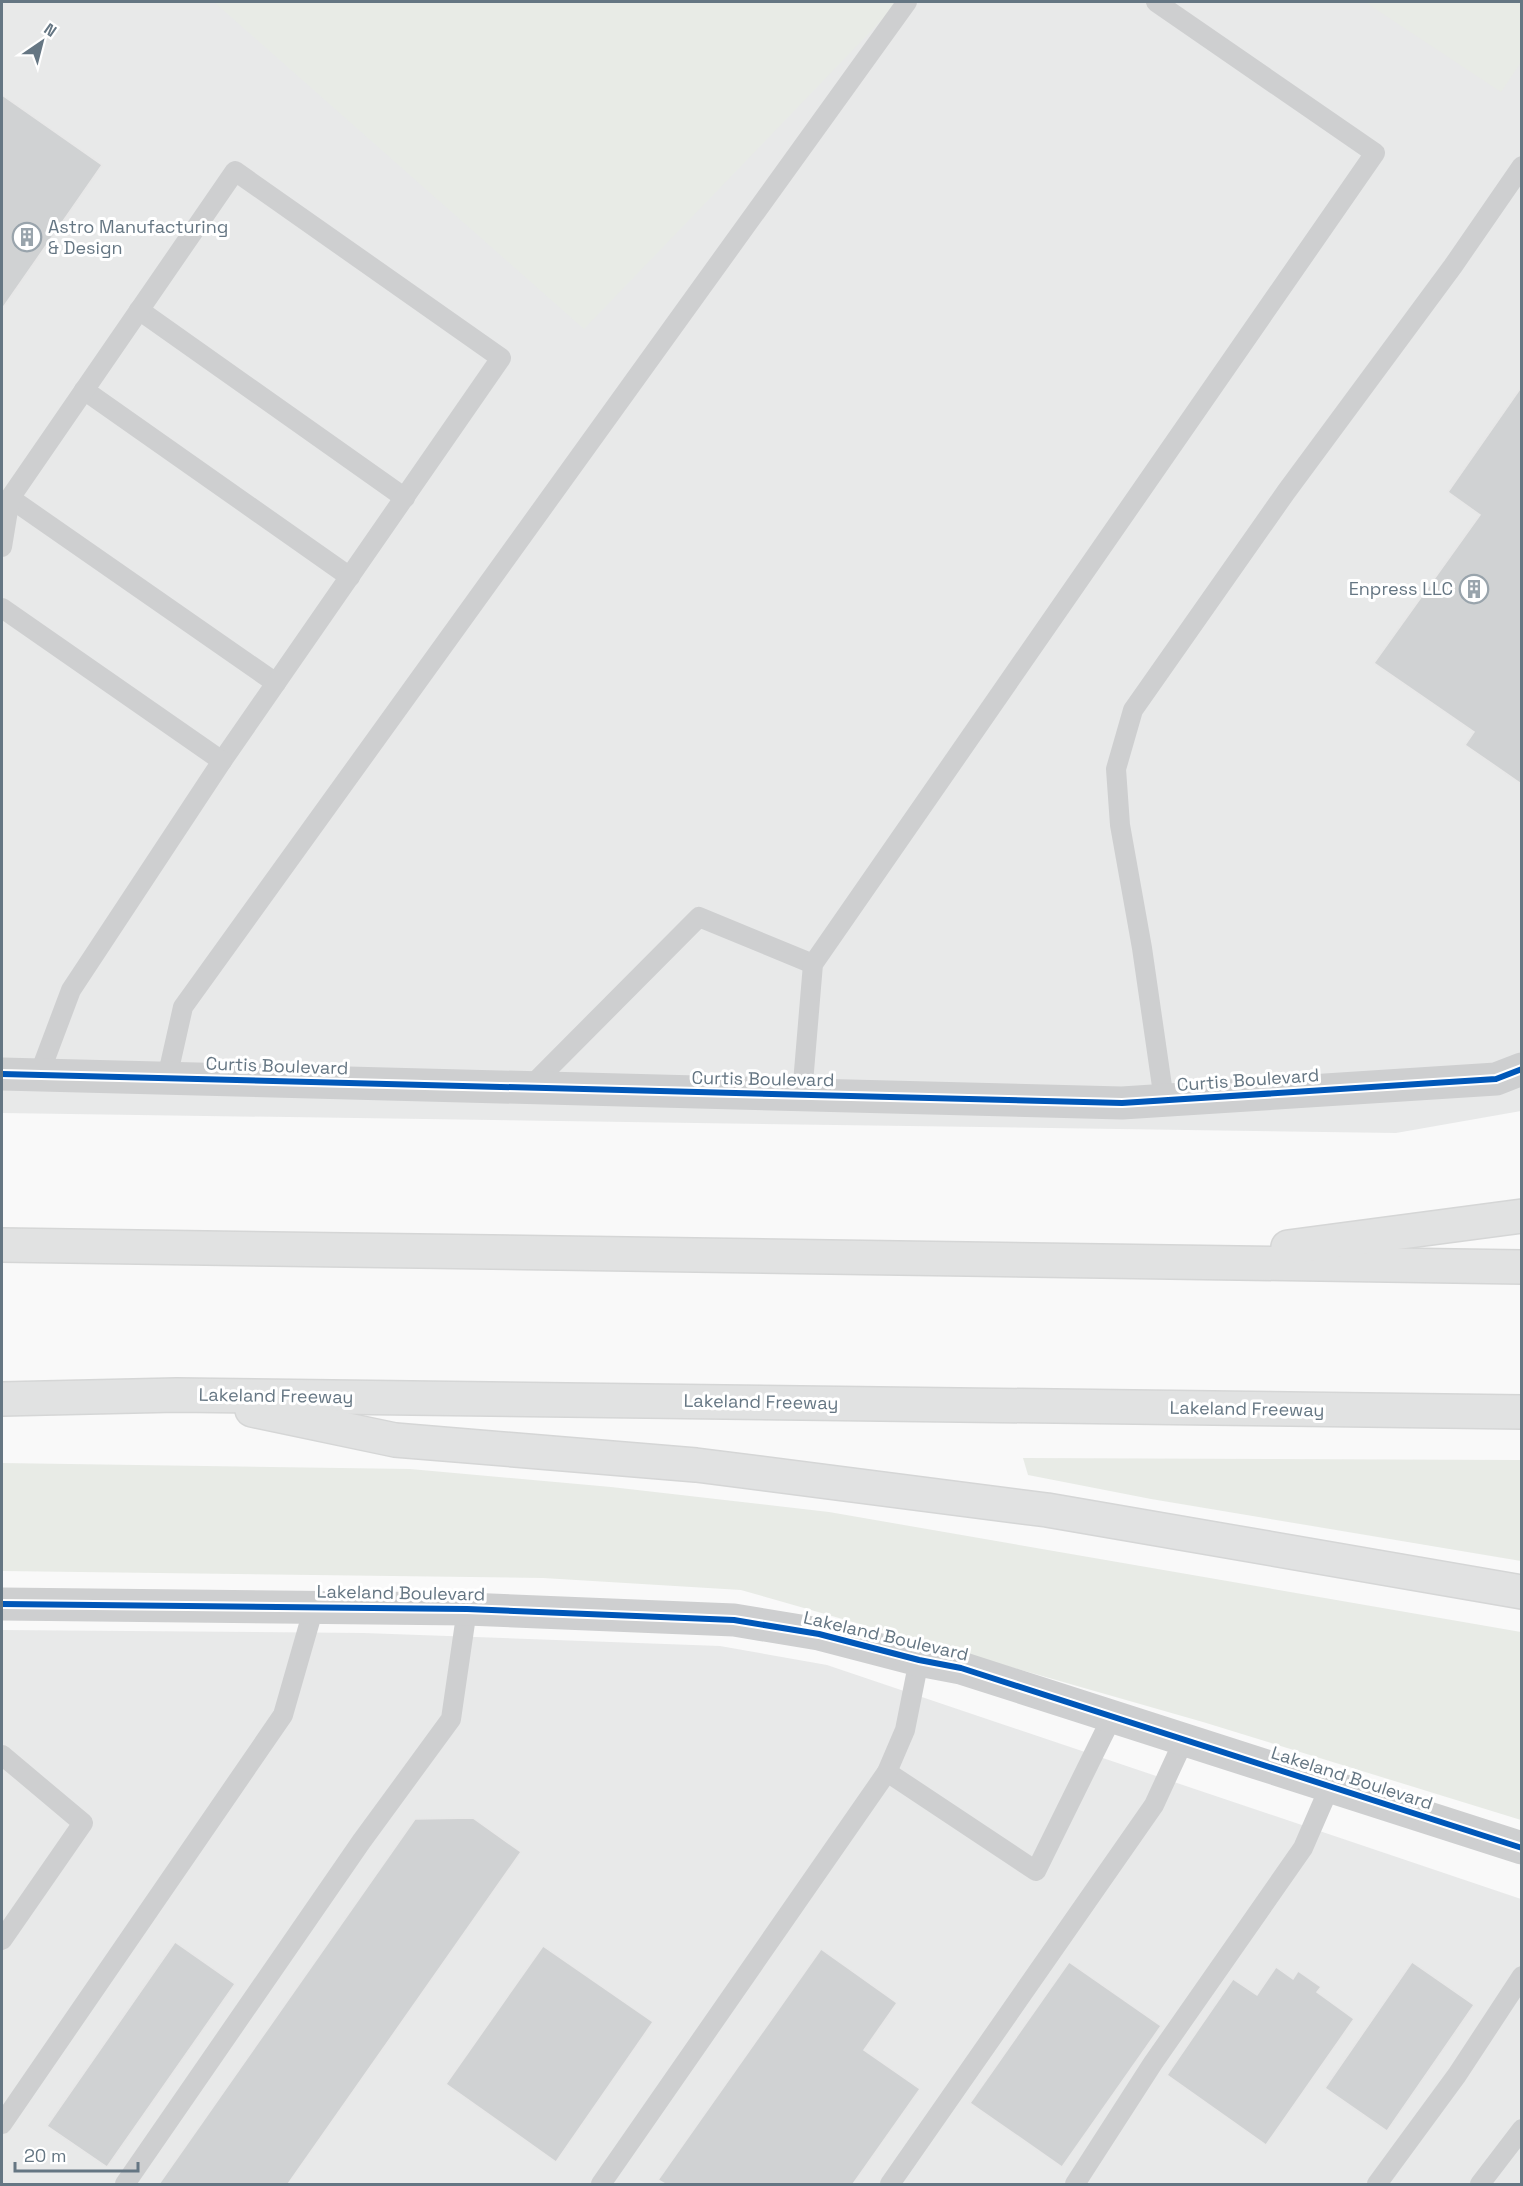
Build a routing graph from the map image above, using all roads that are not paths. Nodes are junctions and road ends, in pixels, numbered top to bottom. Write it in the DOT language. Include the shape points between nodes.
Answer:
graph roads {
  1 [pos="907,2"];
  2 [pos="1156,2"];
  3 [pos="1521,166"];
  4 [pos="139,310"];
  5 [pos="84,390"];
  6 [pos="10,498"];
  7 [pos="405,498"];
  8 [pos="2,547"];
  9 [pos="350,577"];
  10 [pos="2,608"];
  11 [pos="276,683"];
  12 [pos="222,761"];
  13 [pos="813,964"];
  14 [pos="1521,1069"];
  15 [pos="2,1074"];
  16 [pos="39,1075"];
  17 [pos="167,1078"];
  18 [pos="529,1088"];
  19 [pos="802,1095"];
  20 [pos="1164,1100"];
  21 [pos="1521,1216"];
  22 [pos="2,1245"];
  23 [pos="1178,1262"];
  24 [pos="1521,1267"];
  25 [pos="177,1395"];
  26 [pos="2,1399"];
  27 [pos="1521,1412"];
  28 [pos="1521,1592"];
  29 [pos="2,1604"];
  30 [pos="314,1607"];
  31 [pos="467,1609"];
  32 [pos="919,1660"];
  33 [pos="1112,1717"];
  34 [pos="1184,1740"];
  35 [pos="2,1755"];
  36 [pos="887,1772"];
  37 [pos="1330,1786"];
  38 [pos="1521,1848"];
  39 [pos="2,1940"];
  40 [pos="1521,1976"];
  41 [pos="2,2124"];
  42 [pos="1521,2129"];
  43 [pos="125,2184"];
  44 [pos="602,2184"];
  45 [pos="890,2184"];
  46 [pos="1075,2184"];
  47 [pos="1377,2184"];
  48 [pos="1480,2184"];
  1 -- 17 [label="lane" via="183,1007"];
  2 -- 13 [label="lane" via="1375,153"];
  3 -- 20 [label="lane" via="1454,266 1286,492 1133,710 1116,769 1120,825"];
  4 -- 5 [label="lane"];
  4 -- 7 [label="lane"];
  4 -- 7 [label="lane" via="235,171 501,358"];
  5 -- 6 [label="lane"];
  5 -- 9 [label="lane"];
  6 -- 8 [label="lane"];
  6 -- 11 [label="lane"];
  7 -- 9 [label="lane"];
  9 -- 11 [label="lane"];
  10 -- 12 [label="lane"];
  11 -- 12 [label="lane"];
  12 -- 16 [label="lane" via="71,990"];
  13 -- 18 [label="lane" via="699,917"];
  13 -- 19 [label="lane"];
  14 -- 20 [label="street, Curtis Boulevard" via="1496,1079"];
  15 -- 16 [label="street, Curtis Boulevard"];
  16 -- 17 [label="street, Curtis Boulevard"];
  17 -- 18 [label="street, Curtis Boulevard"];
  18 -- 19 [label="street, Curtis Boulevard"];
  19 -- 20 [label="street, Curtis Boulevard" via="1122,1103"];
  21 -- 23 [label="highway"];
  22 -- 23 [label="highway"];
  23 -- 24 [label="highway"];
  25 -- 26 [label="highway, Lakeland Freeway"];
  25 -- 27 [label="highway, Lakeland Freeway"];
  25 -- 28 [label="highway" via="395,1440 696,1465 1047,1510"];
  29 -- 30 [label="street, Lakeland Boulevard"];
  30 -- 31 [label="street, Lakeland Boulevard"];
  30 -- 41 [label="lane" via="283,1715"];
  31 -- 32 [label="street, Lakeland Boulevard" via="734,1620 819,1634"];
  31 -- 43 [label="lane" via="451,1719 361,1842"];
  32 -- 33 [label="street, Lakeland Boulevard" via="961,1668"];
  32 -- 36 [label="lane" via="904,1730"];
  33 -- 34 [label="street, Lakeland Boulevard"];
  33 -- 36 [label="lane" via="1036,1871"];
  34 -- 37 [label="street, Lakeland Boulevard"];
  34 -- 45 [label="lane" via="1154,1805"];
  35 -- 39 [label="lane" via="83,1823"];
  36 -- 44 [label="lane"];
  37 -- 38 [label="street, Lakeland Boulevard"];
  37 -- 46 [label="lane" via="1303,1848 1153,2063"];
  40 -- 47 [label="lane" via="1457,2075"];
  42 -- 48 [label="lane"];
}
